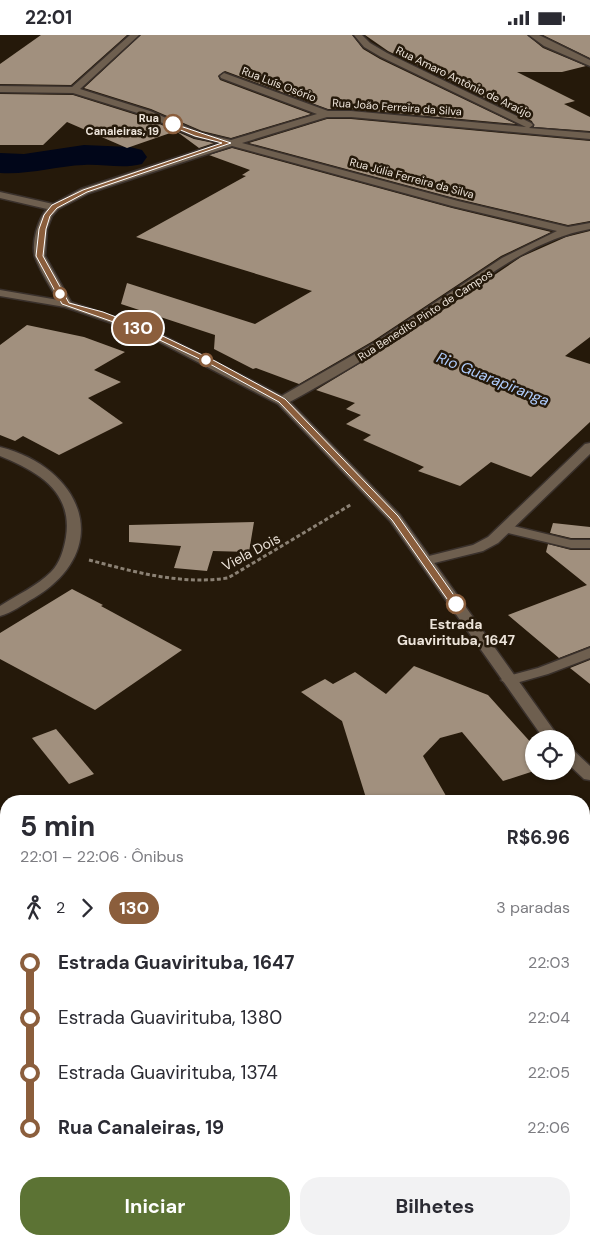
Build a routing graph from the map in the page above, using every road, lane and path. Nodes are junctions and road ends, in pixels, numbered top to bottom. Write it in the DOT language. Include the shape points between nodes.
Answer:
graph roads {
  1 [pos="135,35"];
  2 [pos="358,35"];
  3 [pos="533,35"];
  4 [pos="590,63"];
  5 [pos="224,76"];
  6 [pos="0,89"];
  7 [pos="74,90"];
  8 [pos="327,114"];
  9 [pos="537,129"];
  10 [pos="590,136"];
  11 [pos="228,143"];
  12 [pos="0,195"];
  13 [pos="54,207"];
  14 [pos="590,226"];
  15 [pos="568,230"];
  16 [pos="590,235"];
  17 [pos="0,293"];
  18 [pos="66,304"];
  19 [pos="282,401"];
  20 [pos="590,447"];
  21 [pos="0,451"];
  22 [pos="371,492"];
  23 [pos="506,528"];
  24 [pos="590,544"];
  25 [pos="69,556"];
  26 [pos="426,561"];
  27 [pos="0,612"];
  28 [pos="590,653"];
  29 [pos="509,680"];
  30 [pos="545,730"];
  31 [pos="575,761"];
  32 [pos="590,775"];
  1 -- 7 [label="street"];
  2 -- 9 [label="street, Rua Amaro Antônio de Araújo" via="384,55"];
  3 -- 4 [label="street"];
  5 -- 8 [label="street, Rua Luís Osório"];
  6 -- 7 [label="street, Rua Júlia Ferreira da Silva"];
  7 -- 11 [label="street, Rua Júlia Ferreira da Silva"];
  8 -- 9 [label="street, Rua João Ferreira da Silva"];
  8 -- 11 [label="street, Rua João Ferreira da Silva"];
  9 -- 10 [label="street, Rua João Ferreira da Silva"];
  11 -- 13 [label="street, Rua João Ferreira da Silva" via="85,191"];
  11 -- 15 [label="street, Rua Júlia Ferreira da Silva" via="456,204"];
  12 -- 13 [label="street"];
  13 -- 18 [label="street" via="42,229 40,256"];
  14 -- 15 [label="street, Rua Júlia Ferreira da Silva"];
  15 -- 16 [label="street"];
  15 -- 19 [label="street, Rua Benedito Pinto de Campos" via="526,250 347,366"];
  17 -- 18 [label="street"];
  18 -- 19 [label="street" via="148,332"];
  19 -- 22 [label="street"];
  20 -- 23 [label="street"];
  21 -- 25 [label="street" via="34,465 59,485 73,508 75,531"];
  22 -- 25 [label="path, Viela Dois" via="228,578 206,583 184,582"];
  22 -- 26 [label="street" via="395,518"];
  23 -- 24 [label="street" via="571,544"];
  23 -- 26 [label="street" via="494,540 478,548"];
  25 -- 27 [label="street" via="47,583"];
  26 -- 29 [label="street"];
  28 -- 29 [label="street"];
  29 -- 30 [label="street"];
  31 -- 32 [label="street"];
}
